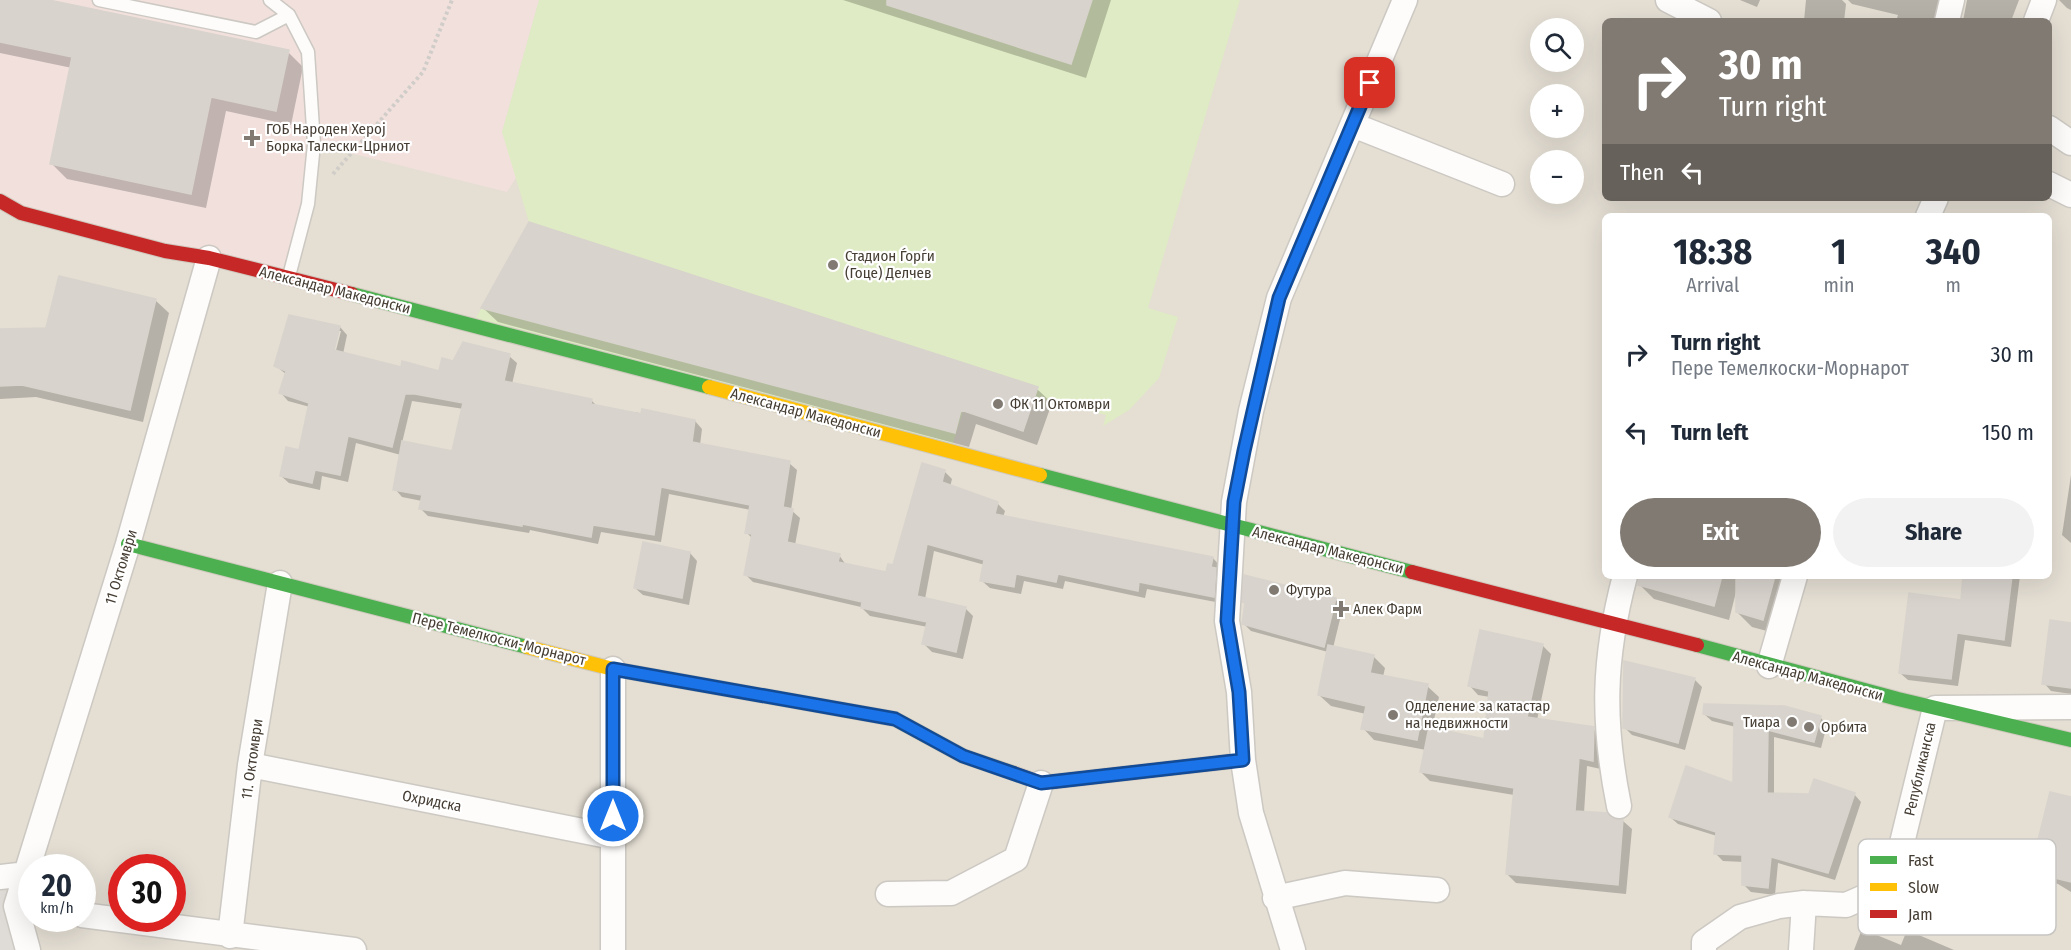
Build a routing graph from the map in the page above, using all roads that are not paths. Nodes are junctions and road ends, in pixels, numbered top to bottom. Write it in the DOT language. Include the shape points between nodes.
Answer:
graph roads {
  1 [pos="99,0"];
  2 [pos="270,0"];
  3 [pos="1405,0"];
  4 [pos="1668,0"];
  5 [pos="1952,0"];
  6 [pos="2044,0"];
  7 [pos="289,15"];
  8 [pos="1703,18"];
  9 [pos="1948,18"];
  10 [pos="2037,18"];
  11 [pos="1353,125"];
  12 [pos="2052,130"];
  13 [pos="2071,143"];
  14 [pos="1502,184"];
  15 [pos="2052,186"];
  16 [pos="2071,195"];
  17 [pos="0,201"];
  18 [pos="0,211"];
  19 [pos="21,213"];
  20 [pos="209,258"];
  21 [pos="288,278"];
  22 [pos="1232,526"];
  23 [pos="128,543"];
  24 [pos="1624,579"];
  25 [pos="1794,579"];
  26 [pos="279,583"];
  27 [pos="1613,622"];
  28 [pos="1769,666"];
  29 [pos="613,669"];
  30 [pos="2071,706"];
  31 [pos="1935,708"];
  32 [pos="2071,740"];
  33 [pos="1243,760"];
  34 [pos="250,765"];
  35 [pos="1041,783"];
  36 [pos="1619,807"];
  37 [pos="613,837"];
  38 [pos="1903,839"];
  39 [pos="33,854"];
  40 [pos="18,875"];
  41 [pos="0,877"];
  42 [pos="1437,890"];
  43 [pos="888,894"];
  44 [pos="1275,898"];
  45 [pos="1858,900"];
  46 [pos="1804,903"];
  47 [pos="96,917"];
  48 [pos="26,932"];
  49 [pos="230,936"];
  50 [pos="28,950"];
  51 [pos="354,950"];
  52 [pos="613,950"];
  53 [pos="1293,950"];
  54 [pos="1704,950"];
  55 [pos="1801,950"];
  1 -- 7 [label="lane" via="256,32"];
  2 -- 7 [label="lane"];
  3 -- 11 [label="street"];
  4 -- 8 [label="street"];
  5 -- 9 [label="street"];
  6 -- 10 [label="street"];
  7 -- 21 [label="lane" via="308,52 314,144 308,204"];
  11 -- 14 [label="street"];
  11 -- 22 [label="street" via="1279,298 1251,411"];
  12 -- 13 [label="street"];
  15 -- 16 [label="street"];
  17 -- 19 [label="street, Александар Македонски"];
  18 -- 19 [label="street"];
  19 -- 20 [label="street, Александар Македонски" via="165,251"];
  20 -- 21 [label="street, Александар Македонски"];
  20 -- 23 [label="street, 11 Октомври"];
  21 -- 22 [label="street, Александар Македонски"];
  22 -- 27 [label="street, Александар Македонски"];
  22 -- 33 [label="street" via="1227,621 1239,692"];
  23 -- 26 [label="street, Пере Темелкоски-Морнарот"];
  23 -- 39 [label="street, 11 Октомври"];
  24 -- 27 [label="street"];
  25 -- 28 [label="street"];
  26 -- 29 [label="street, Пере Темелкоски-Морнарот"];
  26 -- 34 [label="street, 11. Октомври"];
  27 -- 28 [label="street, Александар Македонски"];
  27 -- 36 [label="street" via="1606,675 1608,755"];
  28 -- 31 [label="street, Александар Македонски"];
  29 -- 35 [label="street, Пере Темелкоски-Морнарот" via="895,719 963,756"];
  29 -- 37 [label="street"];
  30 -- 31 [label="street, Александар Македонски"];
  31 -- 32 [label="street, Александар Македонски"];
  31 -- 38 [label="street, Републиканска"];
  33 -- 35 [label="street, Пере Темелкоски-Морнарот"];
  33 -- 44 [label="street" via="1251,813"];
  34 -- 37 [label="street, Охридска"];
  34 -- 49 [label="street, 11. Октомври"];
  35 -- 43 [label="street" via="1016,859 951,893"];
  37 -- 52 [label="street"];
  40 -- 41 [label="street"];
  42 -- 44 [label="street" via="1346,883"];
  44 -- 53 [label="street"];
  45 -- 46 [label="street, Републиканска" via="1846,905"];
  46 -- 54 [label="street, Републиканска" via="1740,917 1704,942"];
  46 -- 55 [label="street"];
  47 -- 49 [label="street"];
  48 -- 50 [label="street, 11 Октомври"];
  49 -- 51 [label="street"];
}
